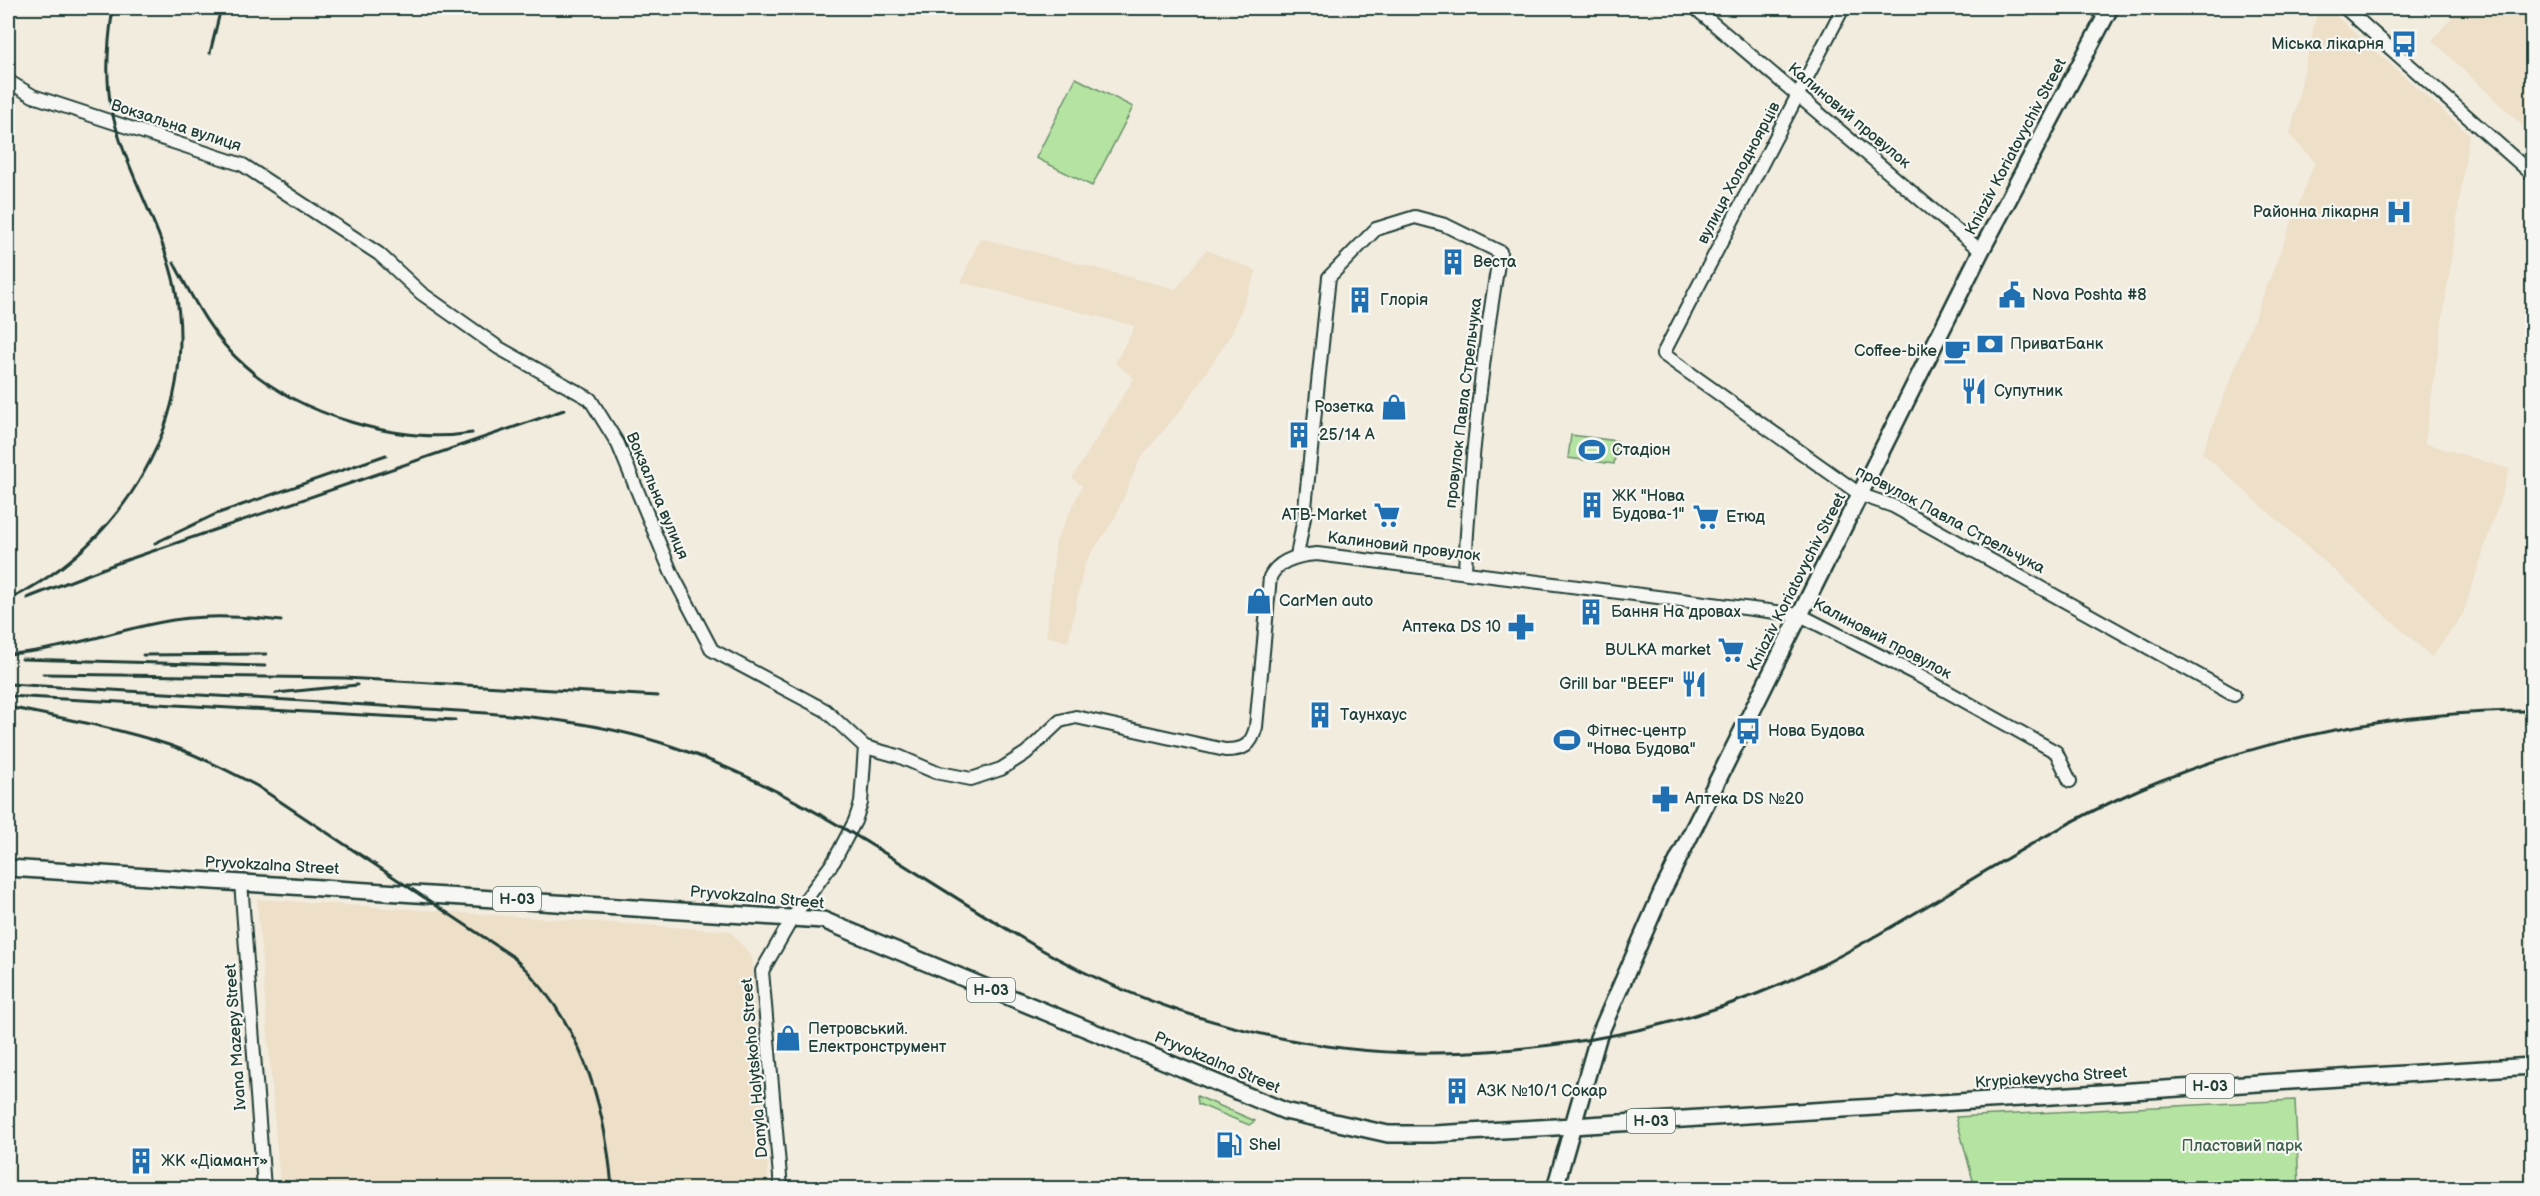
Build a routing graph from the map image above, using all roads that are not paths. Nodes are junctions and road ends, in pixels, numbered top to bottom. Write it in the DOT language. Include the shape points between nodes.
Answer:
graph roads {
  1 [pos="1695,8"];
  2 [pos="1843,8"];
  3 [pos="2345,8"];
  4 [pos="2104,11"];
  5 [pos="8,81"];
  6 [pos="1799,94"];
  7 [pos="2532,174"];
  8 [pos="1981,251"];
  9 [pos="1663,354"];
  10 [pos="1861,495"];
  11 [pos="1297,556"];
  12 [pos="1465,570"];
  13 [pos="1800,615"];
  14 [pos="2234,695"];
  15 [pos="865,747"];
  16 [pos="2070,781"];
  17 [pos="8,868"];
  18 [pos="241,882"];
  19 [pos="793,916"];
  20 [pos="2532,1066"];
  21 [pos="1572,1126"];
  22 [pos="264,1188"];
  23 [pos="781,1188"];
  24 [pos="1555,1188"];
  1 -- 6 [label="street, Калиновий провулок"];
  2 -- 6 [label="street, вулиця Холодноярців"];
  3 -- 7 [label="street"];
  4 -- 8 [label="main road, Kniaziv Koriatovychiv Street"];
  5 -- 15 [label="street, Вокзальна вулиця" via="33,96 243,165 379,254 421,293 499,348 590,399 618,444 672,572 712,650 825,710"];
  6 -- 8 [label="street, Калиновий провулок"];
  6 -- 9 [label="street, вулиця Холодноярців"];
  8 -- 10 [label="main road, Kniaziv Koriatovychiv Street"];
  9 -- 10 [label="street, провулок Павла Стрельчука"];
  10 -- 13 [label="main road, Kniaziv Koriatovychiv Street"];
  10 -- 14 [label="street, провулок Павла Стрельчука" via="1893,506"];
  11 -- 12 [label="street, Калиновий провулок" via="1317,554"];
  11 -- 12 [label="street, провулок Павла Стрельчука" via="1329,277 1376,229 1415,217 1445,225 1500,252 1472,454"];
  11 -- 15 [label="street" via="1274,568 1270,577 1256,727 1252,742 1242,750 1225,750 1076,717 1060,722 1026,753 1001,769 971,779 935,772"];
  12 -- 13 [label="street, Калиновий провулок"];
  13 -- 16 [label="street, Калиновий провулок" via="2056,752"];
  13 -- 21 [label="main road, Kniaziv Koriatovychiv Street" via="1662,892 1598,1038"];
  15 -- 19 [label="street" via="861,803 855,820 834,861"];
  17 -- 18 [label="main road, Pryvokzalna Street / Н-03"];
  18 -- 19 [label="main road, Pryvokzalna Street / Н-03"];
  18 -- 22 [label="street, Ivana Mazepy Street"];
  19 -- 21 [label="main road, Pryvokzalna Street / Н-03" via="823,920 1285,1111 1388,1134"];
  19 -- 23 [label="street, Danyla Halytskoho Street" via="762,971"];
  20 -- 21 [label="main road, Krypiakevycha Street / Н-03"];
  21 -- 24 [label="main road, Kniaziv Koriatovychiv Street"];
}
